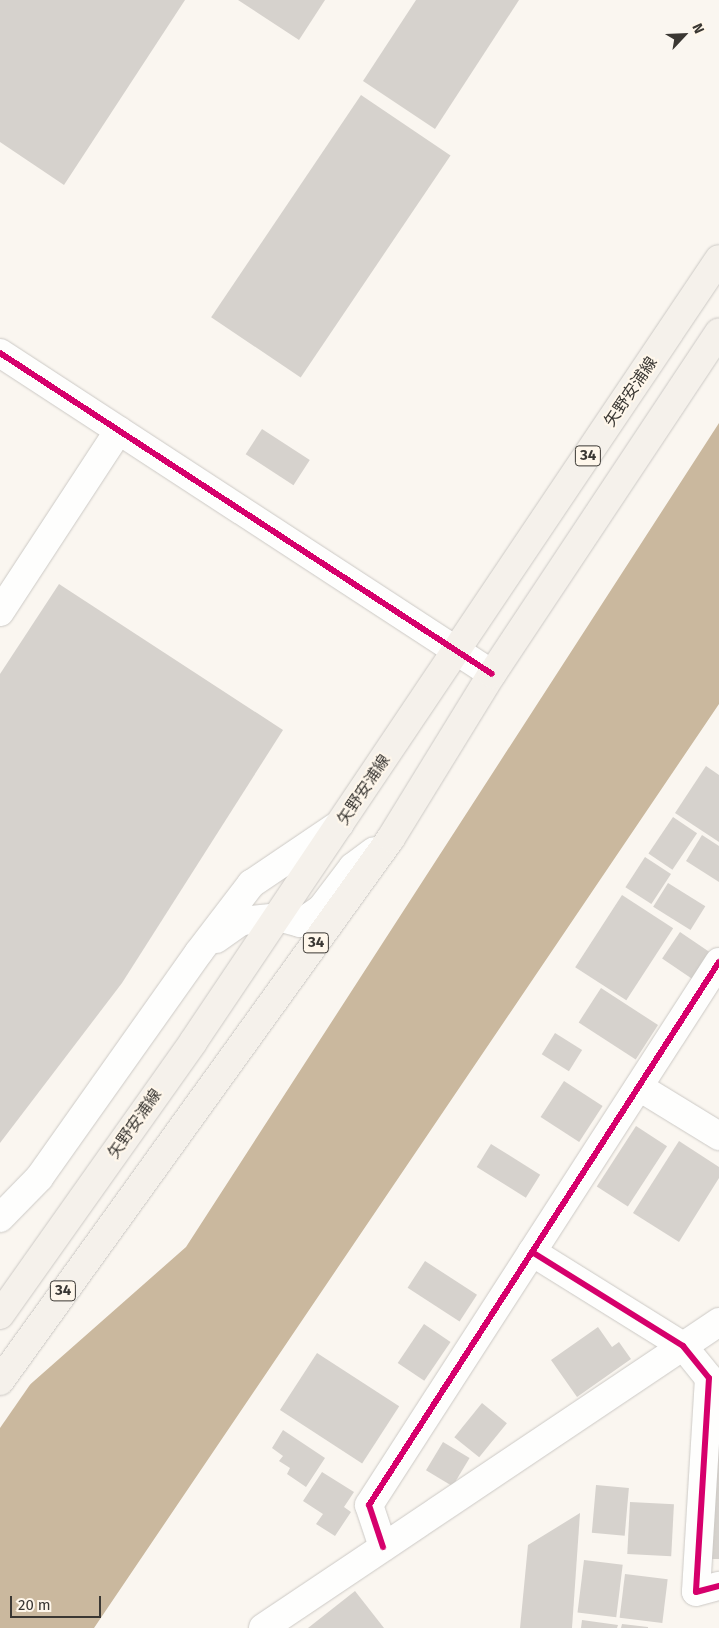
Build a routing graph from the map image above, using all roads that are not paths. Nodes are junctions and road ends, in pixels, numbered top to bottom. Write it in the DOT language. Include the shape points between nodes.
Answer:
graph roads {
  1 [pos="719,260"];
  2 [pos="719,332"];
  3 [pos="0,353"];
  4 [pos="119,430"];
  5 [pos="0,612"];
  6 [pos="457,652"];
  7 [pos="492,674"];
  8 [pos="342,823"];
  9 [pos="391,838"];
  10 [pos="278,917"];
  11 [pos="199,952"];
  12 [pos="719,962"];
  13 [pos="639,1087"];
  14 [pos="719,1136"];
  15 [pos="0,1218"];
  16 [pos="532,1252"];
  17 [pos="0,1315"];
  18 [pos="719,1322"];
  19 [pos="683,1346"];
  20 [pos="0,1381"];
  21 [pos="383,1547"];
  22 [pos="719,1586"];
  23 [pos="263,1628"];
  1 -- 6 [label="main road, 矢野安浦線 / 34"];
  2 -- 7 [label="main road, 34"];
  3 -- 4 [label="street"];
  4 -- 5 [label="street"];
  4 -- 6 [label="street"];
  6 -- 7 [label="street"];
  6 -- 8 [label="main road, 矢野安浦線 / 34"];
  7 -- 9 [label="main road, 34"];
  8 -- 10 [label="main road, 矢野安浦線 / 34"];
  8 -- 11 [label="street" via="250,884"];
  9 -- 10 [label="street" via="354,867 321,909 300,923"];
  9 -- 20 [label="main road, 34"];
  10 -- 11 [label="street" via="242,921"];
  10 -- 17 [label="main road, 矢野安浦線 / 34"];
  11 -- 15 [label="street" via="39,1178"];
  12 -- 13 [label="street"];
  13 -- 14 [label="street"];
  13 -- 16 [label="street"];
  16 -- 19 [label="street"];
  16 -- 21 [label="street" via="369,1505"];
  18 -- 19 [label="street"];
  19 -- 21 [label="street"];
  19 -- 22 [label="street" via="709,1378 696,1592"];
  21 -- 23 [label="street"];
}
